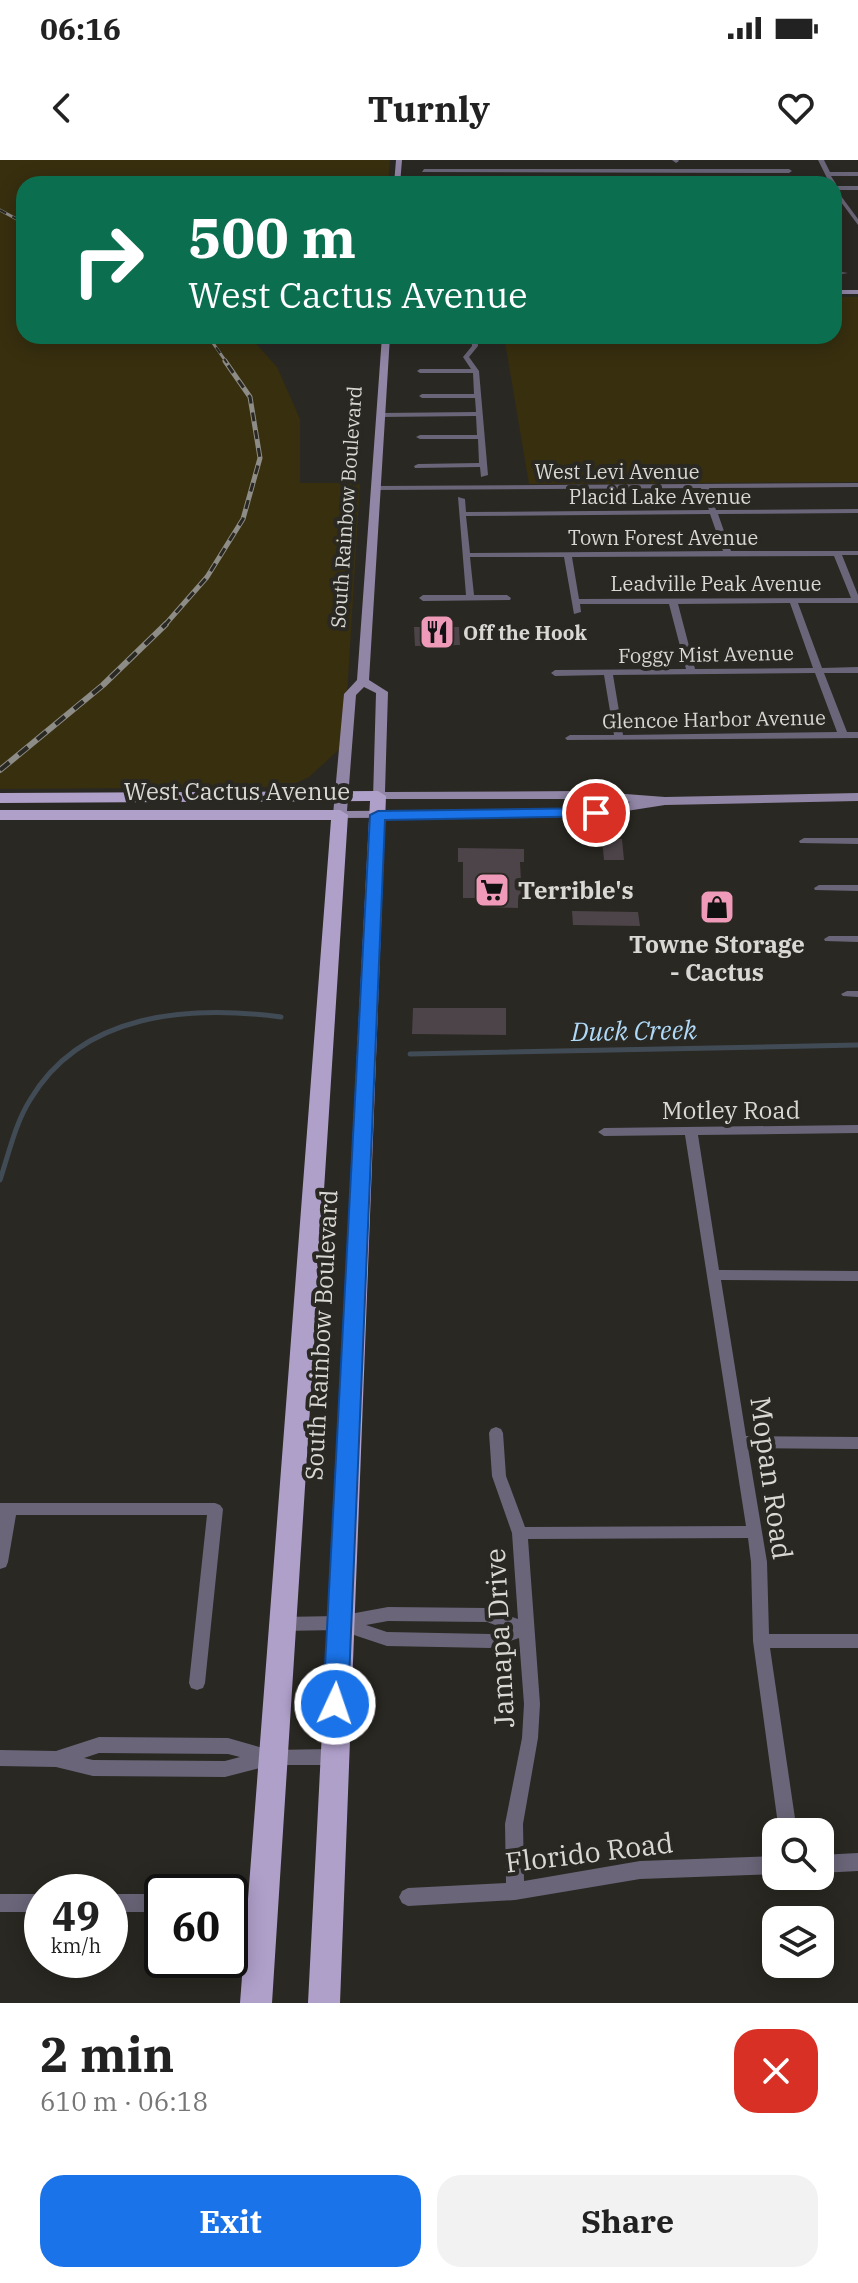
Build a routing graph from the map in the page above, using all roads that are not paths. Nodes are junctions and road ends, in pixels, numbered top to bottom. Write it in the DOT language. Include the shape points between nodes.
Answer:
graph roads {
  1 [pos="821,160"];
  2 [pos="424,171"];
  3 [pos="446,171"];
  4 [pos="770,171"];
  5 [pos="789,171"];
  6 [pos="478,172"];
  7 [pos="542,172"];
  8 [pos="608,172"];
  9 [pos="675,172"];
  10 [pos="827,174"];
  11 [pos="858,174"];
  12 [pos="446,176"];
  13 [pos="478,176"];
  14 [pos="543,176"];
  15 [pos="608,176"];
  16 [pos="676,176"];
  17 [pos="772,176"];
  18 [pos="842,198"];
  19 [pos="858,203"];
  20 [pos="857,220"];
  21 [pos="385,344"];
  22 [pos="475,344"];
  23 [pos="420,371"];
  24 [pos="476,371"];
  25 [pos="422,396"];
  26 [pos="477,396"];
  27 [pos="479,414"];
  28 [pos="380,415"];
  29 [pos="420,437"];
  30 [pos="480,437"];
  31 [pos="482,465"];
  32 [pos="418,466"];
  33 [pos="484,475"];
  34 [pos="858,485"];
  35 [pos="704,486"];
  36 [pos="376,488"];
  37 [pos="461,499"];
  38 [pos="858,511"];
  39 [pos="713,512"];
  40 [pos="463,514"];
  41 [pos="837,553"];
  42 [pos="858,553"];
  43 [pos="728,554"];
  44 [pos="468,555"];
  45 [pos="568,555"];
  46 [pos="423,598"];
  47 [pos="470,598"];
  48 [pos="507,598"];
  49 [pos="857,600"];
  50 [pos="793,601"];
  51 [pos="673,602"];
  52 [pos="858,670"];
  53 [pos="818,671"];
  54 [pos="691,672"];
  55 [pos="555,673"];
  56 [pos="608,673"];
  57 [pos="363,681"];
  58 [pos="843,735"];
  59 [pos="858,735"];
  60 [pos="570,738"];
  61 [pos="619,738"];
  62 [pos="342,796"];
  63 [pos="858,797"];
  64 [pos="378,806"];
  65 [pos="0,809"];
  66 [pos="340,815"];
  67 [pos="804,841"];
  68 [pos="858,841"];
  69 [pos="819,888"];
  70 [pos="858,888"];
  71 [pos="829,939"];
  72 [pos="858,939"];
  73 [pos="858,1129"];
  74 [pos="604,1132"];
  75 [pos="691,1133"];
  76 [pos="715,1275"];
  77 [pos="858,1276"];
  78 [pos="496,1433"];
  79 [pos="741,1442"];
  80 [pos="858,1443"];
  81 [pos="5,1509"];
  82 [pos="754,1532"];
  83 [pos="520,1533"];
  84 [pos="0,1562"];
  85 [pos="339,1623"];
  86 [pos="281,1624"];
  87 [pos="526,1629"];
  88 [pos="761,1641"];
  89 [pos="858,1641"];
  90 [pos="197,1683"];
  91 [pos="272,1757"];
  92 [pos="333,1757"];
  93 [pos="0,1758"];
  94 [pos="786,1818"];
  95 [pos="858,1862"];
  96 [pos="834,1863"];
  97 [pos="762,1866"];
  98 [pos="515,1891"];
  99 [pos="408,1897"];
  100 [pos="0,1903"];
  101 [pos="24,1903"];
  102 [pos="256,2003"];
  103 [pos="324,2003"];
  1 -- 10 [label="street"];
  2 -- 3 [label="street"];
  3 -- 6 [label="street"];
  3 -- 12 [label="street"];
  4 -- 5 [label="street"];
  4 -- 9 [label="street"];
  4 -- 17 [label="street"];
  6 -- 7 [label="street"];
  6 -- 13 [label="street"];
  7 -- 8 [label="street"];
  7 -- 14 [label="street"];
  8 -- 9 [label="street"];
  8 -- 15 [label="street"];
  9 -- 16 [label="street"];
  10 -- 11 [label="street"];
  18 -- 19 [label="street"];
  18 -- 20 [label="street"];
  21 -- 28 [label="street, South Rainbow Boulevard"];
  22 -- 24 [label="street" via="466,357"];
  23 -- 24 [label="street"];
  24 -- 26 [label="street"];
  25 -- 26 [label="street"];
  26 -- 27 [label="street"];
  27 -- 28 [label="street"];
  27 -- 30 [label="street"];
  28 -- 36 [label="street, South Rainbow Boulevard"];
  29 -- 30 [label="street"];
  30 -- 31 [label="street"];
  31 -- 32 [label="street"];
  31 -- 33 [label="street"];
  34 -- 35 [label="street, West Levi Avenue"];
  35 -- 36 [label="street, West Levi Avenue"];
  35 -- 39 [label="street"];
  36 -- 57 [label="street, South Rainbow Boulevard"];
  37 -- 40 [label="street"];
  38 -- 39 [label="street, Placid Lake Avenue"];
  39 -- 40 [label="street, Placid Lake Avenue"];
  39 -- 43 [label="street"];
  40 -- 44 [label="street"];
  41 -- 42 [label="street, Town Forest Avenue"];
  41 -- 43 [label="street, Town Forest Avenue"];
  41 -- 49 [label="street"];
  43 -- 45 [label="street, Town Forest Avenue"];
  44 -- 45 [label="street, Town Forest Avenue"];
  44 -- 47 [label="street"];
  45 -- 51 [label="street, Leadville Peak Avenue" via="576,607"];
  46 -- 47 [label="street"];
  47 -- 48 [label="street"];
  49 -- 50 [label="street, Leadville Peak Avenue"];
  50 -- 51 [label="street, Leadville Peak Avenue"];
  50 -- 53 [label="street"];
  51 -- 54 [label="street"];
  52 -- 53 [label="street, Foggy Mist Avenue"];
  53 -- 54 [label="street, Foggy Mist Avenue"];
  53 -- 58 [label="street"];
  54 -- 56 [label="street, Foggy Mist Avenue"];
  55 -- 56 [label="street, Foggy Mist Avenue"];
  56 -- 61 [label="street"];
  57 -- 62 [label="street, South Rainbow Boulevard" via="350,694"];
  57 -- 64 [label="street, South Rainbow Boulevard" via="382,692"];
  58 -- 59 [label="street, Glencoe Harbor Avenue"];
  58 -- 61 [label="street, Glencoe Harbor Avenue"];
  60 -- 61 [label="street, Glencoe Harbor Avenue"];
  62 -- 64 [label="main road, West Cactus Avenue"];
  62 -- 65 [label="main road, West Cactus Avenue" via="21,798"];
  62 -- 66 [label="street, South Rainbow Boulevard"];
  63 -- 64 [label="street, West Cactus Avenue" via="665,801 596,813"];
  64 -- 66 [label="street, West Cactus Avenue"];
  64 -- 85 [label="main road, South Rainbow Boulevard"];
  65 -- 66 [label="main road, West Cactus Avenue"];
  66 -- 86 [label="main road, South Rainbow Boulevard"];
  67 -- 68 [label="street"];
  69 -- 70 [label="street"];
  71 -- 72 [label="street"];
  73 -- 75 [label="street, Motley Road"];
  74 -- 75 [label="street, Motley Road"];
  75 -- 76 [label="street, Mopan Road"];
  76 -- 77 [label="street"];
  76 -- 79 [label="street, Mopan Road"];
  78 -- 83 [label="street, Jamapa Drive" via="499,1476"];
  79 -- 80 [label="street"];
  79 -- 82 [label="street, Mopan Road"];
  81 -- 84 [label="street"];
  81 -- 90 [label="street" via="215,1509"];
  82 -- 83 [label="street"];
  82 -- 88 [label="street, Mopan Road"];
  83 -- 87 [label="street, Jamapa Drive"];
  85 -- 86 [label="street"];
  85 -- 87 [label="street" via="388,1614 487,1615"];
  85 -- 87 [label="street" via="387,1639 490,1641"];
  85 -- 92 [label="main road, South Rainbow Boulevard"];
  86 -- 91 [label="main road, South Rainbow Boulevard"];
  87 -- 98 [label="street, Jamapa Drive" via="532,1704 514,1824"];
  88 -- 89 [label="street"];
  88 -- 94 [label="street, Mopan Road"];
  91 -- 92 [label="street"];
  91 -- 93 [label="street" via="225,1769 93,1768 56,1759"];
  91 -- 102 [label="main road, South Rainbow Boulevard"];
  92 -- 103 [label="main road, South Rainbow Boulevard"];
  95 -- 96 [label="street"];
  97 -- 98 [label="street, Florido Road" via="640,1870"];
  98 -- 99 [label="street, Florido Road"];
  100 -- 101 [label="street"];
}
